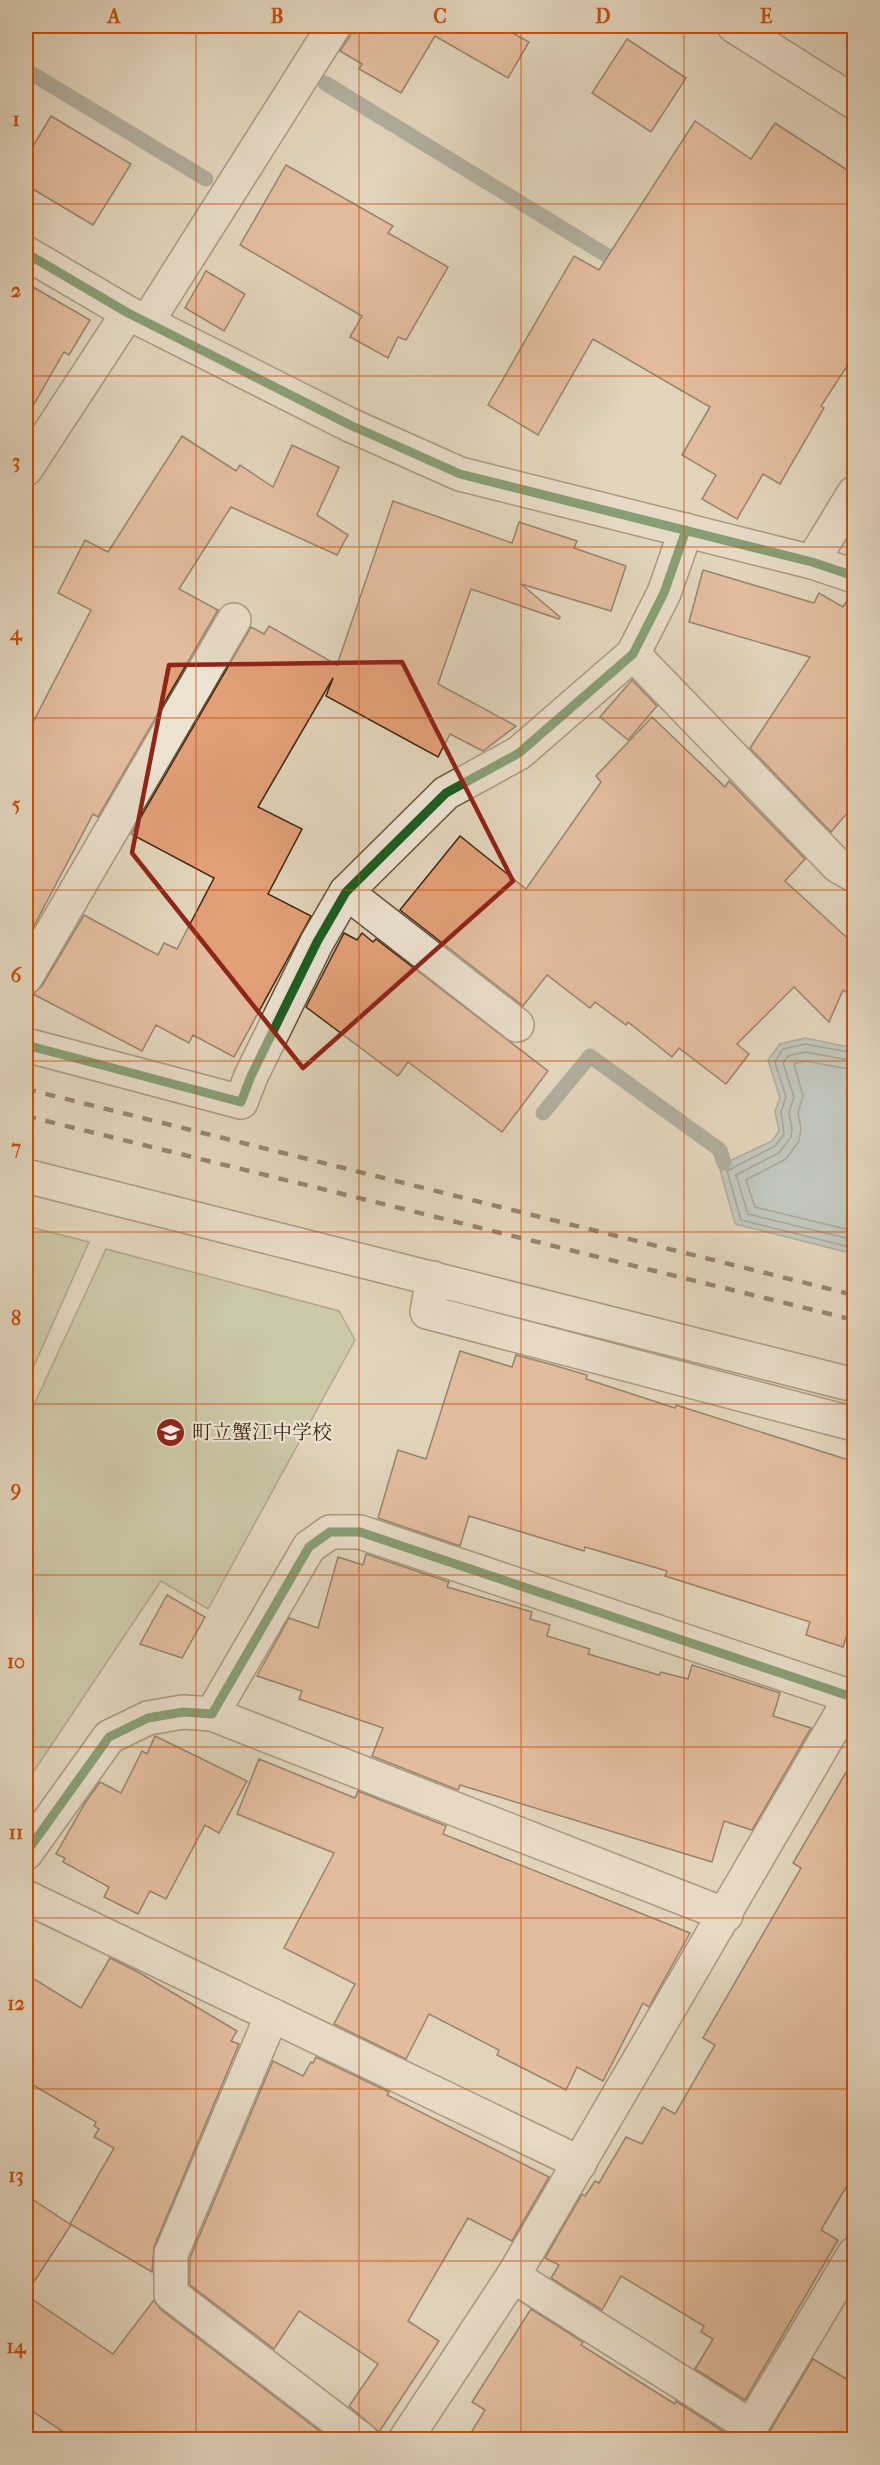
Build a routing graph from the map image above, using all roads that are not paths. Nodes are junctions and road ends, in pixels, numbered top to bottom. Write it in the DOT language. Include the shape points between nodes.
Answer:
graph roads {
  1 [pos="334,26"];
  2 [pos="734,26"];
  3 [pos="855,102"];
  4 [pos="26,253"];
  5 [pos="137,318"];
  6 [pos="26,469"];
  7 [pos="855,493"];
  8 [pos="686,530"];
  9 [pos="812,562"];
  10 [pos="855,576"];
  11 [pos="234,620"];
  12 [pos="633,654"];
  13 [pos="855,875"];
  14 [pos="346,892"];
  15 [pos="26,977"];
  16 [pos="517,1025"];
  17 [pos="26,1045"];
  18 [pos="26,1176"];
  19 [pos="433,1278"];
  20 [pos="855,1384"];
  21 [pos="855,1424"];
  22 [pos="853,1694"];
  23 [pos="212,1714"];
  24 [pos="26,1853"];
  25 [pos="26,1897"];
  26 [pos="726,1915"];
  27 [pos="272,2015"];
  28 [pos="580,2163"];
  29 [pos="855,2254"];
  30 [pos="513,2276"];
  31 [pos="748,2433"];
  32 [pos="362,2439"];
  33 [pos="405,2439"];
  1 -- 5 [label="street"];
  2 -- 3 [label="street"];
  4 -- 5 [label="street"];
  5 -- 6 [label="street"];
  5 -- 8 [label="street" via="350,425 460,474"];
  7 -- 9 [label="street"];
  8 -- 9 [label="street"];
  8 -- 12 [label="street" via="664,593"];
  9 -- 10 [label="street"];
  11 -- 15 [label="street"];
  12 -- 13 [label="street" via="838,866"];
  12 -- 14 [label="street" via="519,753 446,793"];
  14 -- 16 [label="street"];
  14 -- 17 [label="street" via="312,952 241,1102"];
  18 -- 19 [label="street"];
  19 -- 20 [label="street"];
  19 -- 21 [label="street" via="427,1312"];
  22 -- 23 [label="street" via="360,1532 330,1532 309,1547"];
  22 -- 26 [label="street"];
  23 -- 24 [label="street" via="183,1712 148,1718 109,1737"];
  23 -- 26 [label="street"];
  25 -- 27 [label="street"];
  26 -- 28 [label="street"];
  27 -- 28 [label="street"];
  27 -- 32 [label="street" via="171,2254 171,2294"];
  28 -- 30 [label="street"];
  29 -- 31 [label="street"];
  30 -- 31 [label="street"];
  30 -- 33 [label="street"];
}
